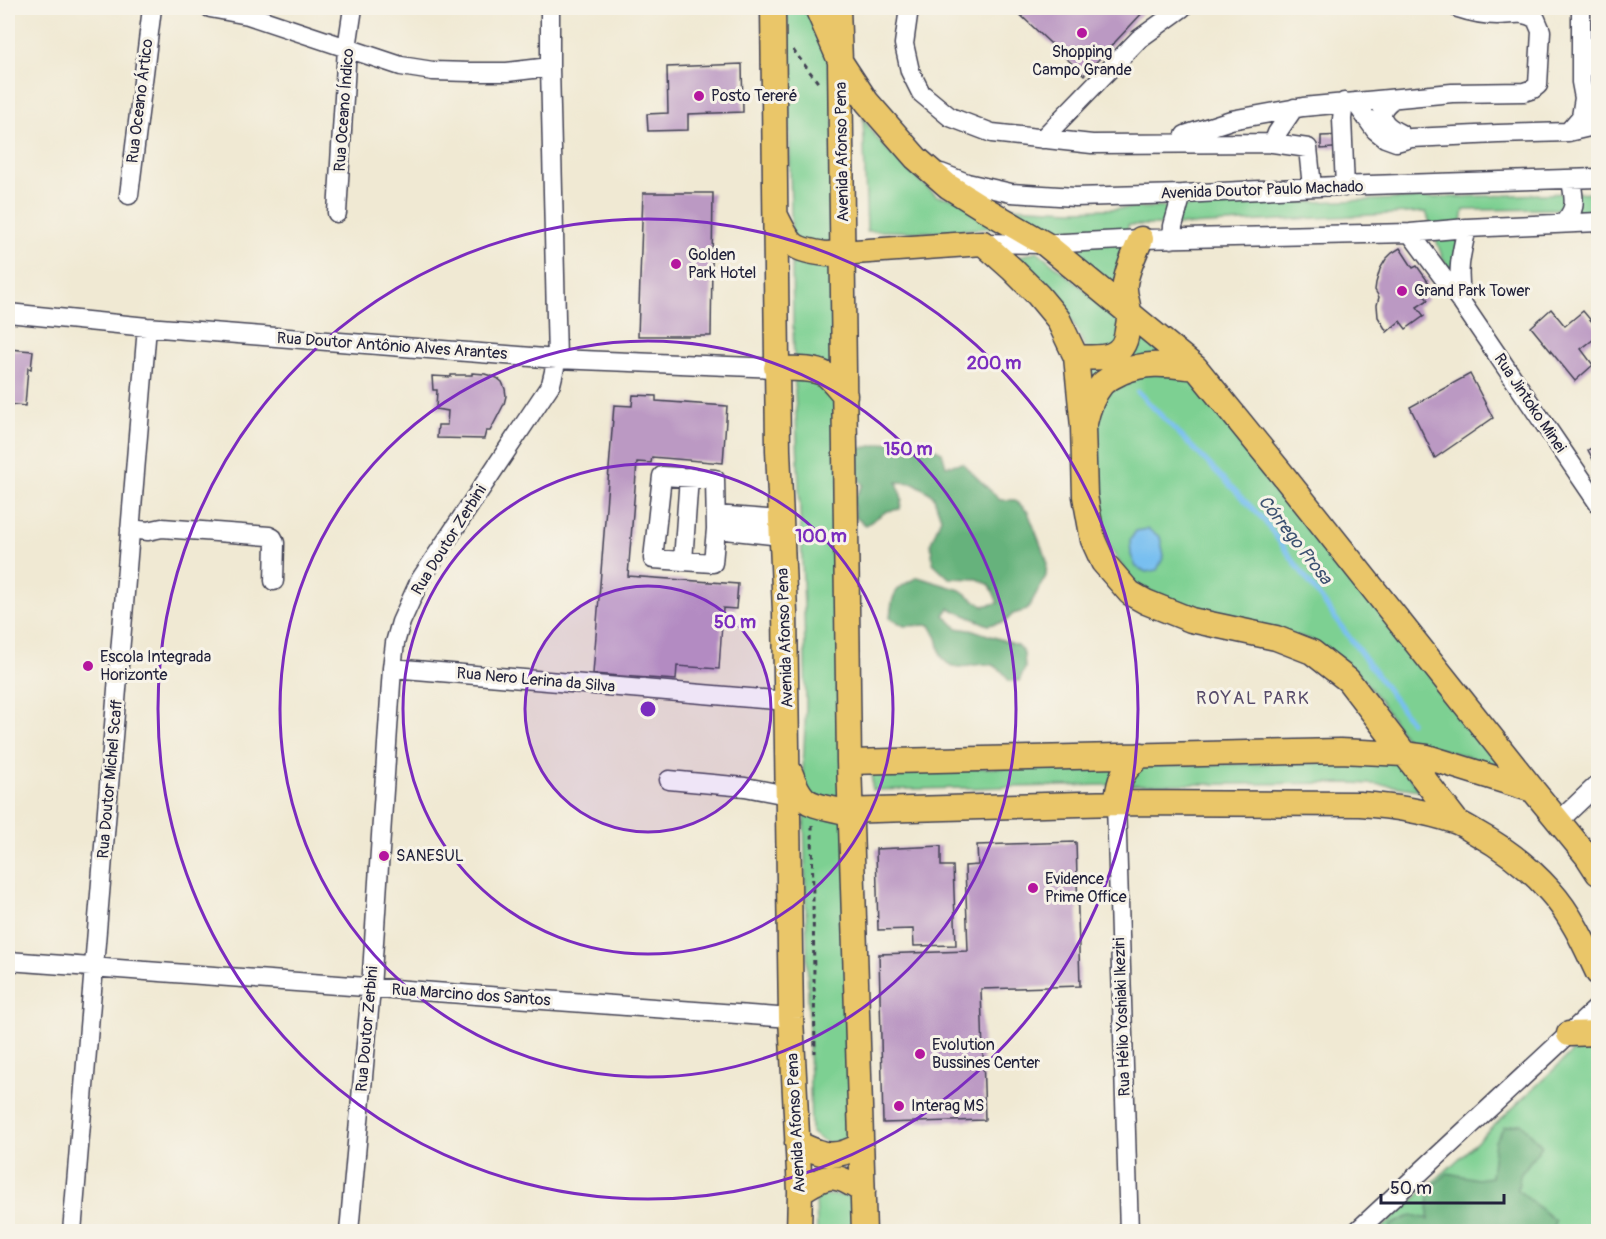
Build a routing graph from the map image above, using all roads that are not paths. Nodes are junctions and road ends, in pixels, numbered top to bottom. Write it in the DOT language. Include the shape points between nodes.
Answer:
graph roads {
  1 [pos="152,8"];
  2 [pos="210,8"];
  3 [pos="353,8"];
  4 [pos="550,8"];
  5 [pos="773,8"];
  6 [pos="817,8"];
  7 [pos="850,8"];
  8 [pos="1182,8"];
  9 [pos="1458,8"];
  10 [pos="1581,8"];
  11 [pos="910,10"];
  12 [pos="839,18"];
  13 [pos="347,48"];
  14 [pos="840,61"];
  15 [pos="550,67"];
  16 [pos="1584,98"];
  17 [pos="1393,99"];
  18 [pos="1345,102"];
  19 [pos="1293,108"];
  20 [pos="1599,125"];
  21 [pos="1568,132"];
  22 [pos="1275,138"];
  23 [pos="1411,138"];
  24 [pos="1042,139"];
  25 [pos="1186,140"];
  26 [pos="929,168"];
  27 [pos="1599,178"];
  28 [pos="1571,180"];
  29 [pos="1340,186"];
  30 [pos="1312,187"];
  31 [pos="1182,194"];
  32 [pos="129,195"];
  33 [pos="337,213"];
  34 [pos="776,216"];
  35 [pos="1599,222"];
  36 [pos="1562,224"];
  37 [pos="1467,228"];
  38 [pos="1410,233"];
  39 [pos="1141,239"];
  40 [pos="1172,239"];
  41 [pos="983,243"];
  42 [pos="1046,244"];
  43 [pos="843,252"];
  44 [pos="1462,303"];
  45 [pos="8,313"];
  46 [pos="1130,313"];
  47 [pos="147,327"];
  48 [pos="1076,357"];
  49 [pos="557,359"];
  50 [pos="776,368"];
  51 [pos="1196,368"];
  52 [pos="845,395"];
  53 [pos="1083,427"];
  54 [pos="689,477"];
  55 [pos="1599,503"];
  56 [pos="716,522"];
  57 [pos="781,528"];
  58 [pos="130,529"];
  59 [pos="683,561"];
  60 [pos="274,581"];
  61 [pos="392,668"];
  62 [pos="787,701"];
  63 [pos="1404,754"];
  64 [pos="1141,755"];
  65 [pos="849,762"];
  66 [pos="787,765"];
  67 [pos="669,780"];
  68 [pos="1599,784"];
  69 [pos="1533,790"];
  70 [pos="787,795"];
  71 [pos="1116,802"];
  72 [pos="851,810"];
  73 [pos="1559,821"];
  74 [pos="1457,822"];
  75 [pos="1599,873"];
  76 [pos="8,961"];
  77 [pos="94,968"];
  78 [pos="1599,973"];
  79 [pos="371,988"];
  80 [pos="1599,1007"];
  81 [pos="791,1018"];
  82 [pos="1599,1033"];
  83 [pos="1569,1034"];
  84 [pos="797,1143"];
  85 [pos="861,1145"];
  86 [pos="863,1191"];
  87 [pos="800,1192"];
  88 [pos="72,1232"];
  89 [pos="349,1232"];
  90 [pos="800,1232"];
  91 [pos="864,1232"];
  92 [pos="1129,1232"];
  93 [pos="1356,1232"];
  1 -- 32 [label="street, Rua Oceano Ártico"];
  2 -- 13 [label="street" via="248,15"];
  3 -- 13 [label="street, Rua Oceano Índico"];
  4 -- 15 [label="street, Rua Doutor Zerbini"];
  5 -- 34 [label="main road, Avenida Afonso Pena"];
  6 -- 14 [label="main road"];
  7 -- 12 [label="street"];
  8 -- 24 [label="street" via="1139,39"];
  9 -- 17 [label="street" via="1471,13 1527,14 1536,19 1540,31 1538,85 1524,92"];
  10 -- 16 [label="street"];
  11 -- 24 [label="street" via="904,44 910,72 921,93 950,117 992,133"];
  12 -- 14 [label="main road, Avenida Afonso Pena"];
  13 -- 15 [label="street" via="401,66 433,70 507,72"];
  13 -- 33 [label="street, Rua Oceano Índico"];
  14 -- 26 [label="main road" via="867,102"];
  14 -- 43 [label="main road, Avenida Afonso Pena"];
  15 -- 49 [label="street, Rua Doutor Zerbini"];
  16 -- 20 [label="street"];
  16 -- 21 [label="street" via="1581,117"];
  17 -- 18 [label="street"];
  17 -- 23 [label="street" via="1382,111 1384,122 1388,128"];
  18 -- 19 [label="street"];
  18 -- 23 [label="street" via="1385,138 1396,142"];
  18 -- 29 [label="street"];
  19 -- 22 [label="street"];
  19 -- 25 [label="street" via="1231,120"];
  20 -- 21 [label="street"];
  21 -- 23 [label="street"];
  22 -- 25 [label="street"];
  22 -- 30 [label="street" via="1308,148"];
  24 -- 25 [label="street" via="1092,144"];
  26 -- 31 [label="street, Avenida Doutor Paulo Machado" via="1011,193 1075,197"];
  26 -- 42 [label="main road" via="948,186"];
  27 -- 28 [label="street, Avenida Doutor Paulo Machado"];
  28 -- 29 [label="street, Avenida Doutor Paulo Machado"];
  28 -- 36 [label="street" via="1574,208"];
  29 -- 30 [label="street, Avenida Doutor Paulo Machado"];
  30 -- 31 [label="street, Avenida Doutor Paulo Machado"];
  31 -- 40 [label="street"];
  34 -- 43 [label="main road" via="787,239 804,251"];
  34 -- 50 [label="main road, Avenida Afonso Pena"];
  35 -- 36 [label="street"];
  36 -- 37 [label="street"];
  37 -- 38 [label="street"];
  37 -- 44 [label="street, Rua Jintoko Minei" via="1459,262"];
  38 -- 40 [label="street"];
  38 -- 44 [label="street, Rua Jintoko Minei"];
  39 -- 40 [label="street"];
  39 -- 42 [label="street"];
  39 -- 46 [label="main road" via="1125,283"];
  41 -- 42 [label="street"];
  41 -- 43 [label="main road"];
  41 -- 48 [label="main road" via="1058,319"];
  42 -- 46 [label="main road"];
  43 -- 52 [label="main road, Avenida Afonso Pena"];
  44 -- 55 [label="street, Rua Jintoko Minei"];
  45 -- 47 [label="street, Rua Doutor Antônio Alves Arantes"];
  46 -- 48 [label="main road" via="1121,348 1102,358"];
  46 -- 51 [label="main road"];
  47 -- 49 [label="street, Rua Doutor Antônio Alves Arantes"];
  47 -- 58 [label="street, Rua Doutor Michel Scaff"];
  48 -- 53 [label="main road"];
  49 -- 50 [label="street, Rua Doutor Antônio Alves Arantes"];
  49 -- 61 [label="street, Rua Doutor Zerbini" via="551,384 420,580 401,622"];
  50 -- 52 [label="main road" via="825,375"];
  50 -- 57 [label="main road, Avenida Afonso Pena"];
  51 -- 53 [label="main road" via="1153,364 1116,375 1102,383"];
  51 -- 69 [label="main road"];
  52 -- 65 [label="main road, Avenida Afonso Pena"];
  53 -- 63 [label="main road" via="1085,496 1093,540 1103,562 1130,593 1191,620 1276,638 1312,652 1348,680"];
  54 -- 56 [label="street" via="715,479"];
  54 -- 59 [label="street"];
  54 -- 59 [label="street" via="662,476 653,559"];
  56 -- 57 [label="street"];
  56 -- 59 [label="street" via="713,563"];
  57 -- 62 [label="main road, Avenida Afonso Pena"];
  58 -- 60 [label="street" via="269,536 275,543"];
  58 -- 77 [label="street, Rua Doutor Michel Scaff"];
  61 -- 62 [label="street, Rua Nero Lerina da Silva"];
  61 -- 79 [label="street, Rua Doutor Zerbini"];
  62 -- 66 [label="main road, Avenida Afonso Pena"];
  63 -- 64 [label="main road" via="1340,751"];
  63 -- 69 [label="main road" via="1427,757"];
  63 -- 74 [label="main road"];
  64 -- 65 [label="main road"];
  64 -- 71 [label="main road" via="1124,772"];
  65 -- 72 [label="main road, Avenida Afonso Pena"];
  66 -- 70 [label="main road, Avenida Afonso Pena"];
  66 -- 72 [label="main road" via="803,799"];
  67 -- 70 [label="street"];
  68 -- 73 [label="street"];
  69 -- 73 [label="main road"];
  70 -- 81 [label="main road, Avenida Afonso Pena"];
  71 -- 72 [label="main road"];
  71 -- 74 [label="main road" via="1360,804 1390,806"];
  71 -- 92 [label="street, Rua Hélio Yoshiaki Ikeziri"];
  72 -- 85 [label="main road, Avenida Afonso Pena"];
  73 -- 75 [label="main road"];
  74 -- 78 [label="main road" via="1500,848 1550,891"];
  76 -- 77 [label="street, Rua Marcino dos Santos"];
  77 -- 79 [label="street, Rua Marcino dos Santos"];
  77 -- 88 [label="street, Rua Doutor Michel Scaff"];
  79 -- 81 [label="street, Rua Marcino dos Santos"];
  79 -- 89 [label="street, Rua Doutor Zerbini"];
  80 -- 83 [label="street"];
  81 -- 84 [label="main road, Avenida Afonso Pena"];
  82 -- 83 [label="main road"];
  83 -- 93 [label="street"];
  84 -- 85 [label="main road" via="835,1155"];
  84 -- 87 [label="main road, Avenida Afonso Pena"];
  85 -- 86 [label="main road, Avenida Afonso Pena"];
  86 -- 87 [label="main road" via="842,1178 830,1177"];
  86 -- 91 [label="main road, Avenida Afonso Pena"];
  87 -- 90 [label="main road, Avenida Afonso Pena"];
}
